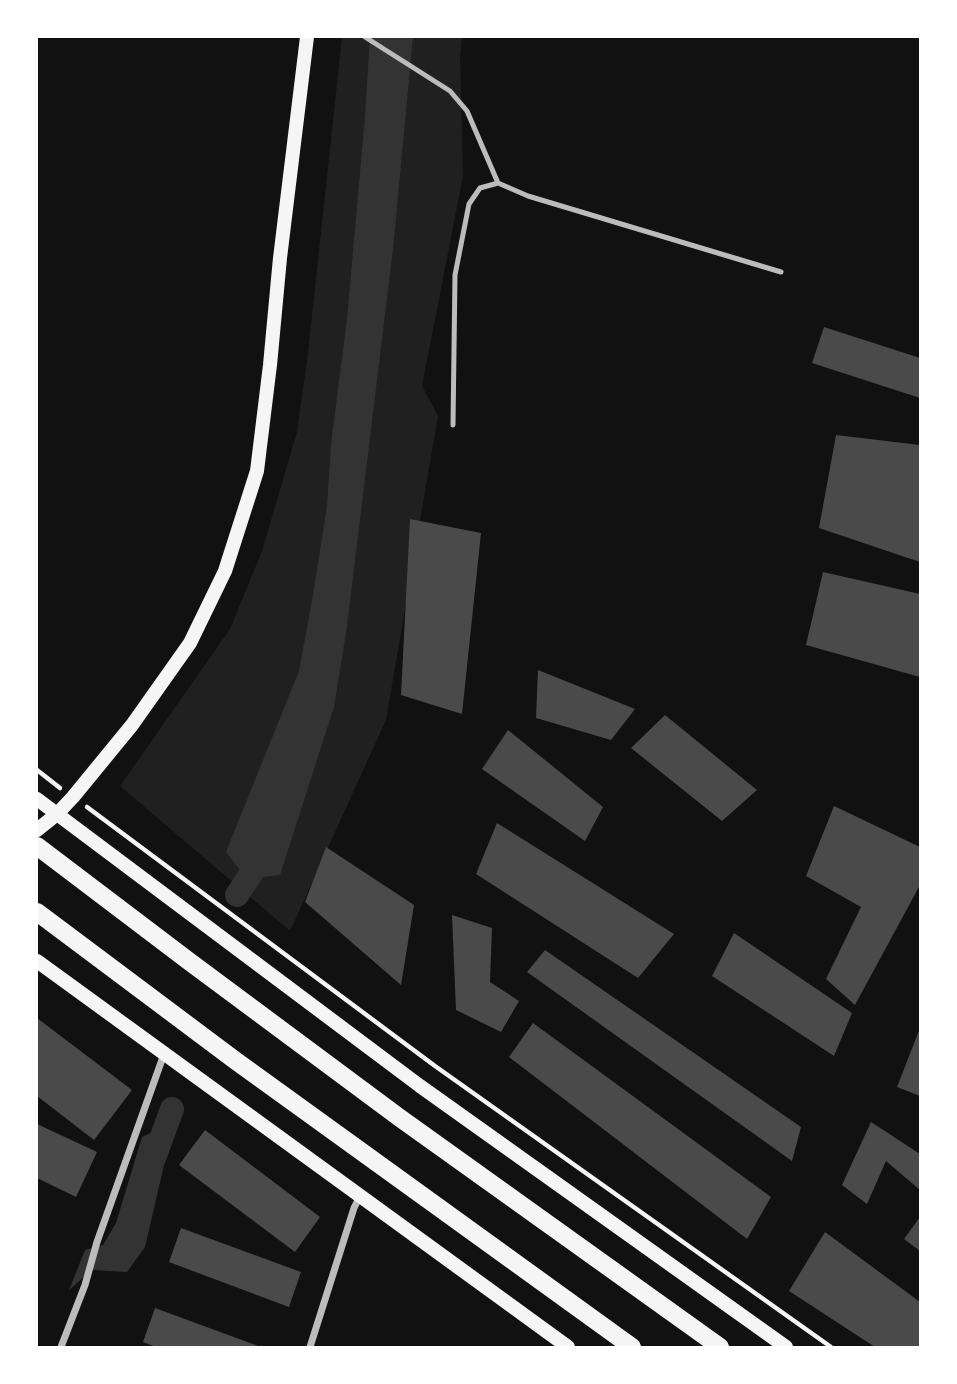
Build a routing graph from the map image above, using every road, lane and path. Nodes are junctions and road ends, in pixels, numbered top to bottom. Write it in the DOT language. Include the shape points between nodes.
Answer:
graph roads {
  1 [pos="307,37"];
  2 [pos="365,37"];
  3 [pos="498,183"];
  4 [pos="782,272"];
  5 [pos="453,425"];
  6 [pos="37,770"];
  7 [pos="73,797"];
  8 [pos="37,799"];
  9 [pos="57,814"];
  10 [pos="37,830"];
  11 [pos="37,846"];
  12 [pos="37,912"];
  13 [pos="37,961"];
  14 [pos="164,1054"];
  15 [pos="360,1196"];
  16 [pos="61,1347"];
  17 [pos="310,1347"];
  18 [pos="568,1347"];
  19 [pos="632,1347"];
  20 [pos="720,1347"];
  21 [pos="786,1347"];
  22 [pos="831,1347"];
  1 -- 7 [label="main road" via="257,471 225,571 190,643"];
  2 -- 3 [label="lane" via="450,91 467,111"];
  3 -- 4 [label="lane"];
  3 -- 5 [label="lane" via="480,188 470,204 455,275"];
  6 -- 7 [label="path"];
  7 -- 9 [label="main road"];
  7 -- 22 [label="path" via="435,1066"];
  8 -- 9 [label="main road"];
  9 -- 10 [label="main road"];
  9 -- 21 [label="main road" via="420,1086"];
  11 -- 20 [label="main road" via="400,1118"];
  12 -- 19 [label="main road"];
  13 -- 14 [label="main road"];
  14 -- 15 [label="main road"];
  14 -- 16 [label="street"];
  15 -- 17 [label="street"];
  15 -- 18 [label="main road"];
}
